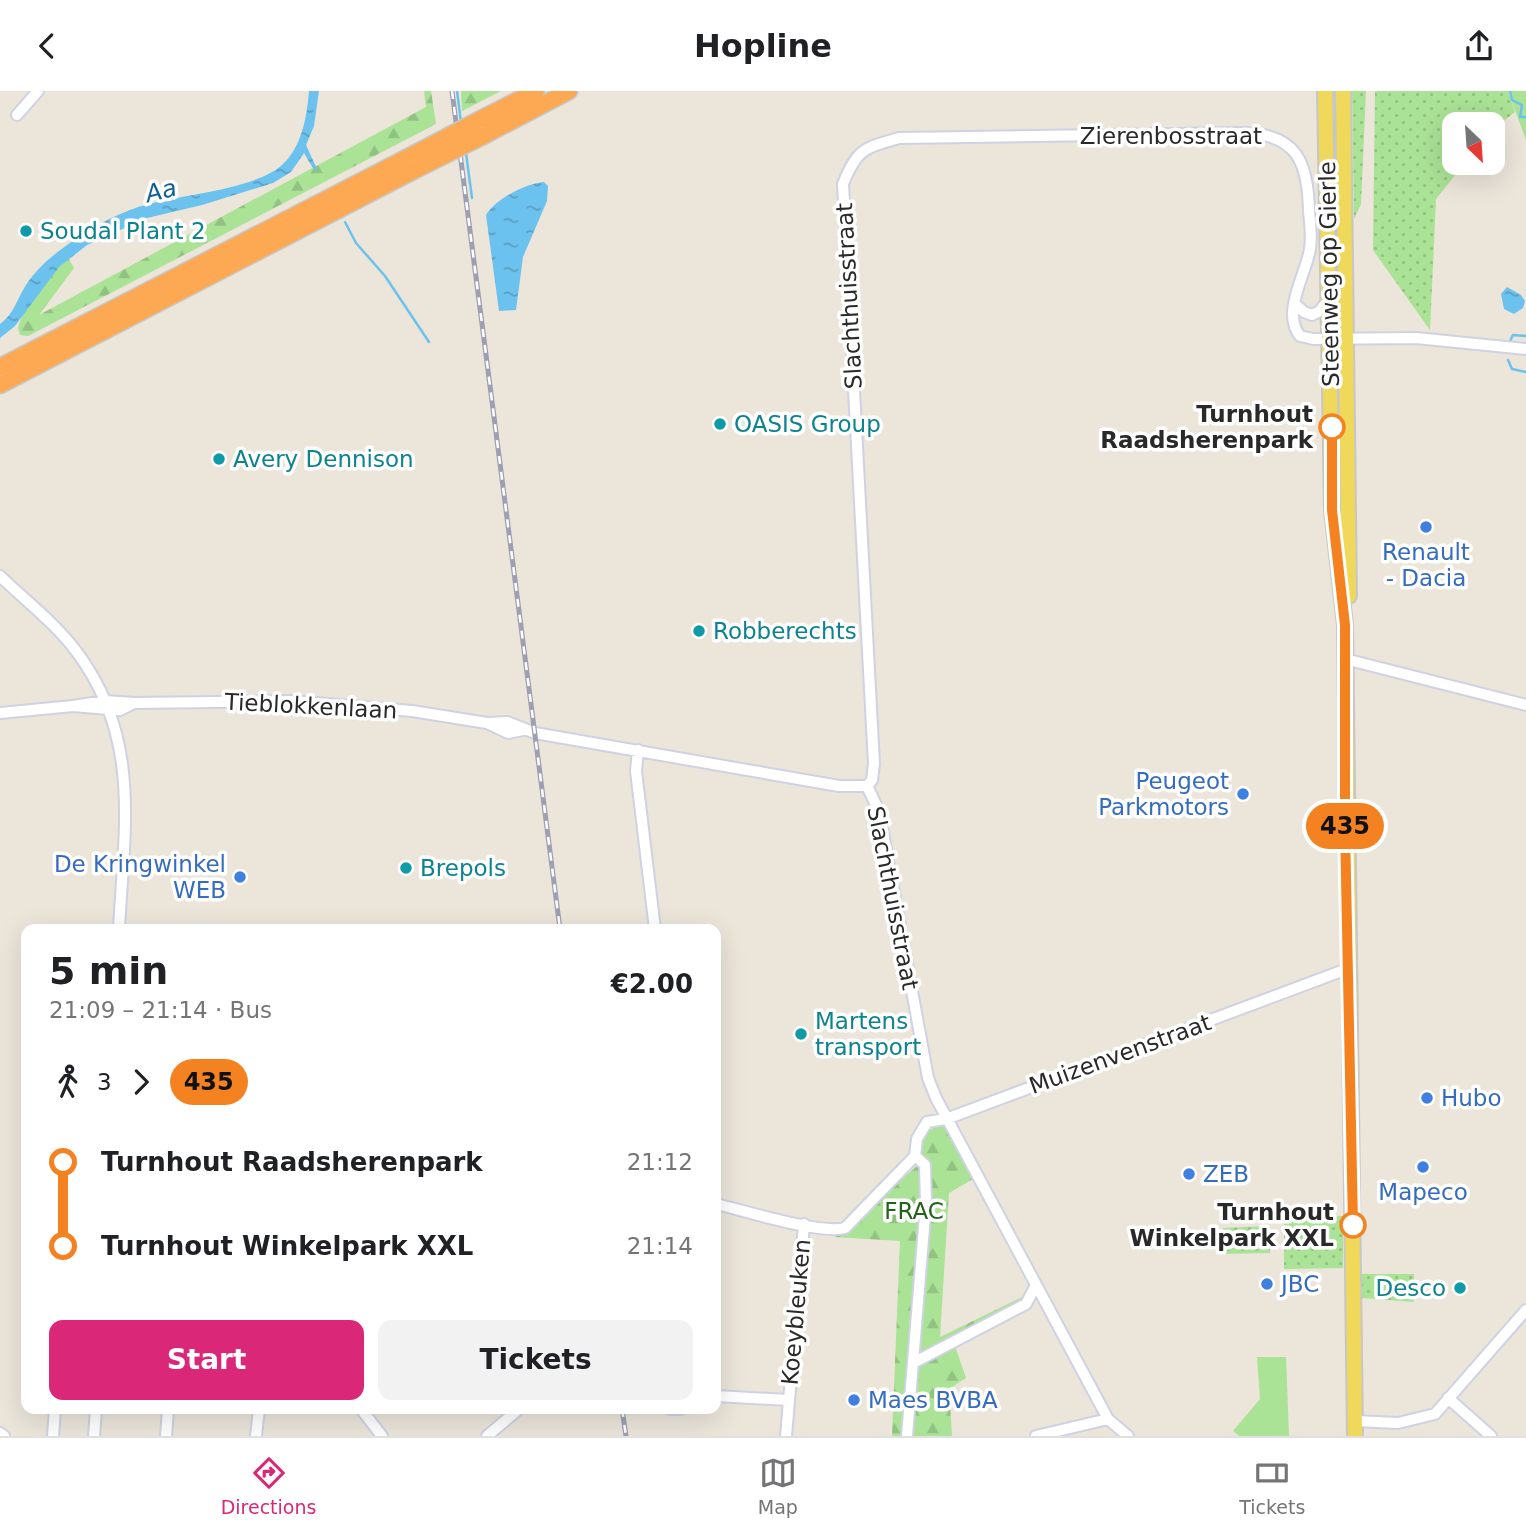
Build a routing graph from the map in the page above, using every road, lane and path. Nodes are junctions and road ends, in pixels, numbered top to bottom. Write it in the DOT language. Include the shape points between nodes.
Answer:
graph roads {
  1 [pos="38,91"];
  2 [pos="536,91"];
  3 [pos="569,91"];
  4 [pos="1325,91"];
  5 [pos="1343,91"];
  6 [pos="17,115"];
  7 [pos="481,128"];
  8 [pos="416,161"];
  9 [pos="843,184"];
  10 [pos="1330,297"];
  11 [pos="1295,304"];
  12 [pos="1347,338"];
  13 [pos="1331,339"];
  14 [pos="1526,349"];
  15 [pos="0,367"];
  16 [pos="0,385"];
  17 [pos="0,576"];
  18 [pos="1345,625"];
  19 [pos="1345,659"];
  20 [pos="107,705"];
  21 [pos="1526,705"];
  22 [pos="0,713"];
  23 [pos="638,750"];
  24 [pos="867,786"];
  25 [pos="119,924"];
  26 [pos="654,924"];
  27 [pos="1347,969"];
  28 [pos="946,1119"];
  29 [pos="915,1156"];
  30 [pos="721,1205"];
  31 [pos="804,1224"];
  32 [pos="1036,1285"];
  33 [pos="1026,1304"];
  34 [pos="1049,1309"];
  35 [pos="1526,1310"];
  36 [pos="1517,1320"];
  37 [pos="1526,1329"];
  38 [pos="913,1363"];
  39 [pos="721,1396"];
  40 [pos="1448,1398"];
  41 [pos="788,1400"];
  42 [pos="1099,1403"];
  43 [pos="55,1414"];
  44 [pos="96,1414"];
  45 [pos="168,1414"];
  46 [pos="258,1414"];
  47 [pos="365,1414"];
  48 [pos="513,1414"];
  49 [pos="1108,1419"];
  50 [pos="1087,1424"];
  51 [pos="1355,1429"];
  52 [pos="53,1436"];
  53 [pos="94,1436"];
  54 [pos="166,1436"];
  55 [pos="256,1436"];
  56 [pos="382,1436"];
  57 [pos="487,1436"];
  58 [pos="786,1436"];
  59 [pos="907,1436"];
  60 [pos="1036,1436"];
  61 [pos="1128,1436"];
  62 [pos="1491,1436"];
  1 -- 6 [label="street"];
  2 -- 7 [label="highway"];
  3 -- 7 [label="highway"];
  4 -- 10 [label="main road, Steenweg op Gierle"];
  5 -- 12 [label="main road, Steenweg op Gierle"];
  7 -- 8 [label="highway, bridge"];
  8 -- 15 [label="highway"];
  8 -- 16 [label="highway"];
  9 -- 11 [label="street, Zierenbosstraat" via="854,158 899,138 1270,135 1295,152 1308,182 1310,249"];
  9 -- 24 [label="street, Slachthuisstraat" via="874,764"];
  10 -- 11 [label="street" via="1312,315"];
  10 -- 13 [label="main road, Steenweg op Gierle"];
  11 -- 13 [label="street, Zierenbosstraat" via="1293,323 1300,336"];
  12 -- 13 [label="street"];
  12 -- 14 [label="street" via="1430,339"];
  12 -- 18 [label="main road, Steenweg op Gierle" via="1350,538"];
  13 -- 18 [label="main road, Steenweg op Gierle" via="1332,510"];
  17 -- 20 [label="street" via="75,650"];
  18 -- 19 [label="main road, Steenweg op Gierle"];
  19 -- 21 [label="street"];
  19 -- 27 [label="main road, Steenweg op Gierle"];
  20 -- 22 [label="street, Tieblokkenlaan"];
  20 -- 23 [label="street, Tieblokkenlaan" via="120,710 134,703 292,701 385,708 507,722 523,730"];
  20 -- 25 [label="street" via="126,777"];
  23 -- 24 [label="street, Tieblokkenlaan" via="839,786"];
  23 -- 26 [label="street" via="636,771"];
  24 -- 28 [label="street, Slachthuisstraat" via="879,811 928,1078"];
  27 -- 28 [label="street, Muizenvenstraat"];
  27 -- 51 [label="main road, Steenweg op Gierle"];
  28 -- 29 [label="street, Muizenvenstraat" via="933,1119 922,1127"];
  28 -- 32 [label="street, Slachthuisstraat"];
  29 -- 31 [label="street, Muizenvenstraat" via="852,1224 837,1230"];
  29 -- 38 [label="street" via="925,1165 926,1203"];
  30 -- 31 [label="street, Muizenvenstraat"];
  31 -- 41 [label="street, Koeybleuken"];
  32 -- 33 [label="street"];
  32 -- 34 [label="street, Slachthuisstraat"];
  33 -- 34 [label="street"];
  33 -- 38 [label="street"];
  34 -- 42 [label="street, Slachthuisstraat"];
  35 -- 36 [label="street"];
  36 -- 37 [label="street"];
  36 -- 40 [label="street"];
  38 -- 59 [label="street"];
  39 -- 41 [label="street, Koeybleuken"];
  40 -- 51 [label="street" via="1435,1414 1420,1420"];
  40 -- 62 [label="street"];
  41 -- 58 [label="street, Koeybleuken"];
  42 -- 49 [label="street, Slachthuisstraat"];
  42 -- 50 [label="street"];
  43 -- 52 [label="street"];
  44 -- 53 [label="street"];
  45 -- 54 [label="street"];
  46 -- 55 [label="street"];
  47 -- 56 [label="street"];
  48 -- 57 [label="street"];
  49 -- 50 [label="street"];
  49 -- 61 [label="street, Slachthuisstraat"];
  50 -- 60 [label="street"];
}
